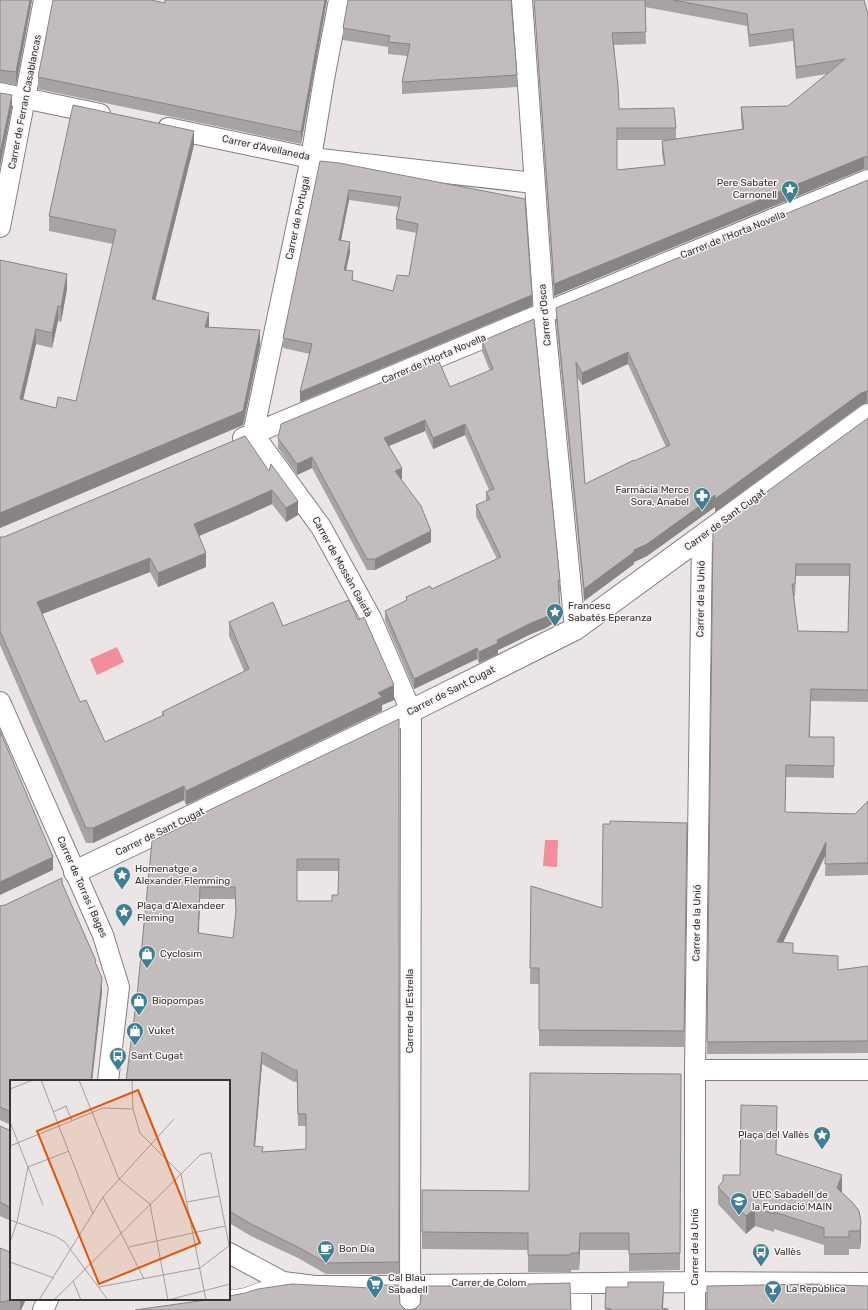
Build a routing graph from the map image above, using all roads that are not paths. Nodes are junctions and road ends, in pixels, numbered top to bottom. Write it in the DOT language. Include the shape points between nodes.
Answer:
graph roads {
  1 [pos="44,0"];
  2 [pos="339,0"];
  3 [pos="522,0"];
  4 [pos="0,93"];
  5 [pos="26,98"];
  6 [pos="118,118"];
  7 [pos="149,124"];
  8 [pos="311,158"];
  9 [pos="868,180"];
  10 [pos="534,183"];
  11 [pos="0,227"];
  12 [pos="544,313"];
  13 [pos="868,415"];
  14 [pos="253,434"];
  15 [pos="224,446"];
  16 [pos="702,537"];
  17 [pos="575,629"];
  18 [pos="0,702"];
  19 [pos="411,711"];
  20 [pos="68,875"];
  21 [pos="695,1070"];
  22 [pos="868,1070"];
  23 [pos="108,1080"];
  24 [pos="230,1254"];
  25 [pos="283,1282"];
  26 [pos="695,1282"];
  27 [pos="581,1283"];
  28 [pos="868,1283"];
  29 [pos="410,1284"];
  30 [pos="230,1298"];
  31 [pos="48,1300"];
  32 [pos="43,1310"];
  33 [pos="410,1310"];
  34 [pos="581,1310"];
  35 [pos="695,1310"];
  1 -- 5 [label="street, Carrer de Ferran Casablancas"];
  2 -- 8 [label="street, Carrer de Portugal"];
  3 -- 10 [label="street, Carrer d'Osca"];
  4 -- 5 [label="street"];
  5 -- 6 [label="street"];
  5 -- 11 [label="street, Carrer de Ferran Casablancas"];
  7 -- 8 [label="street, Carrer d'Avellaneda"];
  8 -- 10 [label="street, Carrer d'Avellaneda"];
  8 -- 14 [label="street, Carrer de Portugal"];
  9 -- 12 [label="street, Carrer de l'Horta Novella"];
  10 -- 12 [label="street, Carrer d'Osca"];
  12 -- 14 [label="street, Carrer de l'Horta Novella"];
  12 -- 17 [label="street, Carrer d'Osca"];
  13 -- 16 [label="street, Carrer de Sant Cugat"];
  14 -- 15 [label="street, Carrer de l'Horta Novella"];
  14 -- 19 [label="street, Carrer de Mossèn Gaietà" via="322,527 371,618"];
  16 -- 17 [label="street, Carrer de Sant Cugat"];
  16 -- 21 [label="street, Carrer de la Unió"];
  17 -- 19 [label="street, Carrer de Sant Cugat"];
  18 -- 20 [label="street, Carrer de Torras i Bages"];
  19 -- 20 [label="street, Carrer de Sant Cugat"];
  19 -- 29 [label="street, Carrer de l'Estrella"];
  20 -- 23 [label="street, Carrer de Torras i Bages" via="103,934 119,987"];
  21 -- 22 [label="street"];
  21 -- 26 [label="street, Carrer de la Unió"];
  24 -- 25 [label="street"];
  25 -- 29 [label="street, Carrer de Colom" via="315,1286"];
  25 -- 30 [label="street" via="244,1296"];
  26 -- 27 [label="street, Carrer de Colom"];
  26 -- 28 [label="street"];
  26 -- 35 [label="street, Carrer de la Unió"];
  27 -- 29 [label="street, Carrer de Colom"];
  27 -- 34 [label="street"];
  29 -- 33 [label="street, Carrer de l'Estrella"];
  31 -- 32 [label="street"];
}
